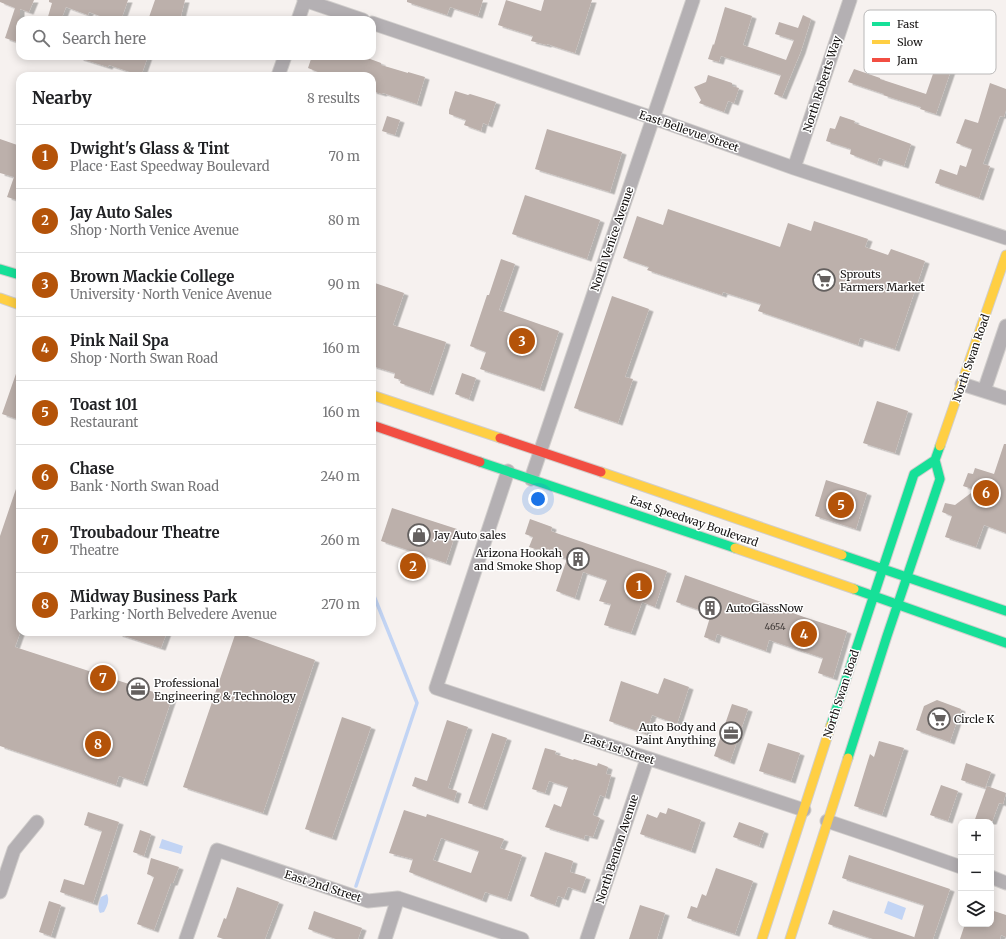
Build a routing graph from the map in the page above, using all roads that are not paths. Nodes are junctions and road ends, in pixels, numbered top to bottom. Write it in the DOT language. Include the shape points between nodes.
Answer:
graph roads {
  1 [pos="304,0"];
  2 [pos="693,0"];
  3 [pos="850,0"];
  4 [pos="299,16"];
  5 [pos="351,16"];
  6 [pos="376,24"];
  7 [pos="284,60"];
  8 [pos="279,72"];
  9 [pos="653,118"];
  10 [pos="794,168"];
  11 [pos="1006,238"];
  12 [pos="1006,255"];
  13 [pos="0,269"];
  14 [pos="16,274"];
  15 [pos="0,298"];
  16 [pos="16,304"];
  17 [pos="1006,326"];
  18 [pos="962,384"];
  19 [pos="984,391"];
  20 [pos="376,396"];
  21 [pos="1006,398"];
  22 [pos="376,426"];
  23 [pos="541,452"];
  24 [pos="935,460"];
  25 [pos="508,471"];
  26 [pos="531,479"];
  27 [pos="882,568"];
  28 [pos="906,577"];
  29 [pos="873,595"];
  30 [pos="897,604"];
  31 [pos="1006,612"];
  32 [pos="1006,643"];
  33 [pos="647,759"];
  34 [pos="804,810"];
  35 [pos="827,821"];
  36 [pos="37,822"];
  37 [pos="958,866"];
  38 [pos="994,878"];
  39 [pos="1006,883"];
  40 [pos="0,892"];
  41 [pos="398,898"];
  42 [pos="186,939"];
  43 [pos="385,939"];
  44 [pos="522,939"];
  45 [pos="587,939"];
  46 [pos="762,939"];
  47 [pos="790,939"];
  1 -- 4 [label="street"];
  1 -- 5 [label="street"];
  2 -- 9 [label="street, North Venice Avenue"];
  3 -- 10 [label="street, North Roberts Way"];
  6 -- 9 [label="street, East Bellevue Street"];
  7 -- 8 [label="street"];
  9 -- 10 [label="street, East Bellevue Street"];
  9 -- 23 [label="street, North Venice Avenue"];
  10 -- 11 [label="street, East Bellevue Street"];
  12 -- 18 [label="main road, North Swan Road"];
  13 -- 14 [label="main road"];
  15 -- 16 [label="main road"];
  17 -- 19 [label="street, North Swan Road"];
  18 -- 19 [label="street"];
  18 -- 24 [label="main road, North Swan Road"];
  19 -- 21 [label="street"];
  20 -- 23 [label="main road, East Speedway Boulevard"];
  22 -- 25 [label="main road, East Speedway Boulevard"];
  23 -- 26 [label="street, North Venice Avenue"];
  23 -- 27 [label="main road, East Speedway Boulevard"];
  24 -- 27 [label="main road, North Swan Road" via="914,474"];
  24 -- 28 [label="main road" via="940,478"];
  25 -- 26 [label="main road, East Speedway Boulevard"];
  25 -- 33 [label="street, East 1st Street" via="436,688"];
  26 -- 29 [label="main road, East Speedway Boulevard"];
  27 -- 28 [label="main road, East Speedway Boulevard"];
  27 -- 29 [label="main road, North Swan Road"];
  28 -- 30 [label="main road"];
  28 -- 31 [label="main road, East Speedway Boulevard"];
  29 -- 30 [label="main road, East Speedway Boulevard"];
  29 -- 34 [label="main road, North Swan Road"];
  30 -- 32 [label="main road, East Speedway Boulevard"];
  30 -- 35 [label="main road"];
  33 -- 34 [label="street, East 1st Street"];
  33 -- 45 [label="street, North Benton Avenue"];
  34 -- 46 [label="main road, North Swan Road"];
  35 -- 37 [label="street"];
  35 -- 47 [label="main road"];
  36 -- 40 [label="street" via="14,850"];
  38 -- 39 [label="street"];
  41 -- 42 [label="street, East 2nd Street" via="368,901 217,850"];
  41 -- 43 [label="street"];
  41 -- 44 [label="street, East 2nd Street"];
}
